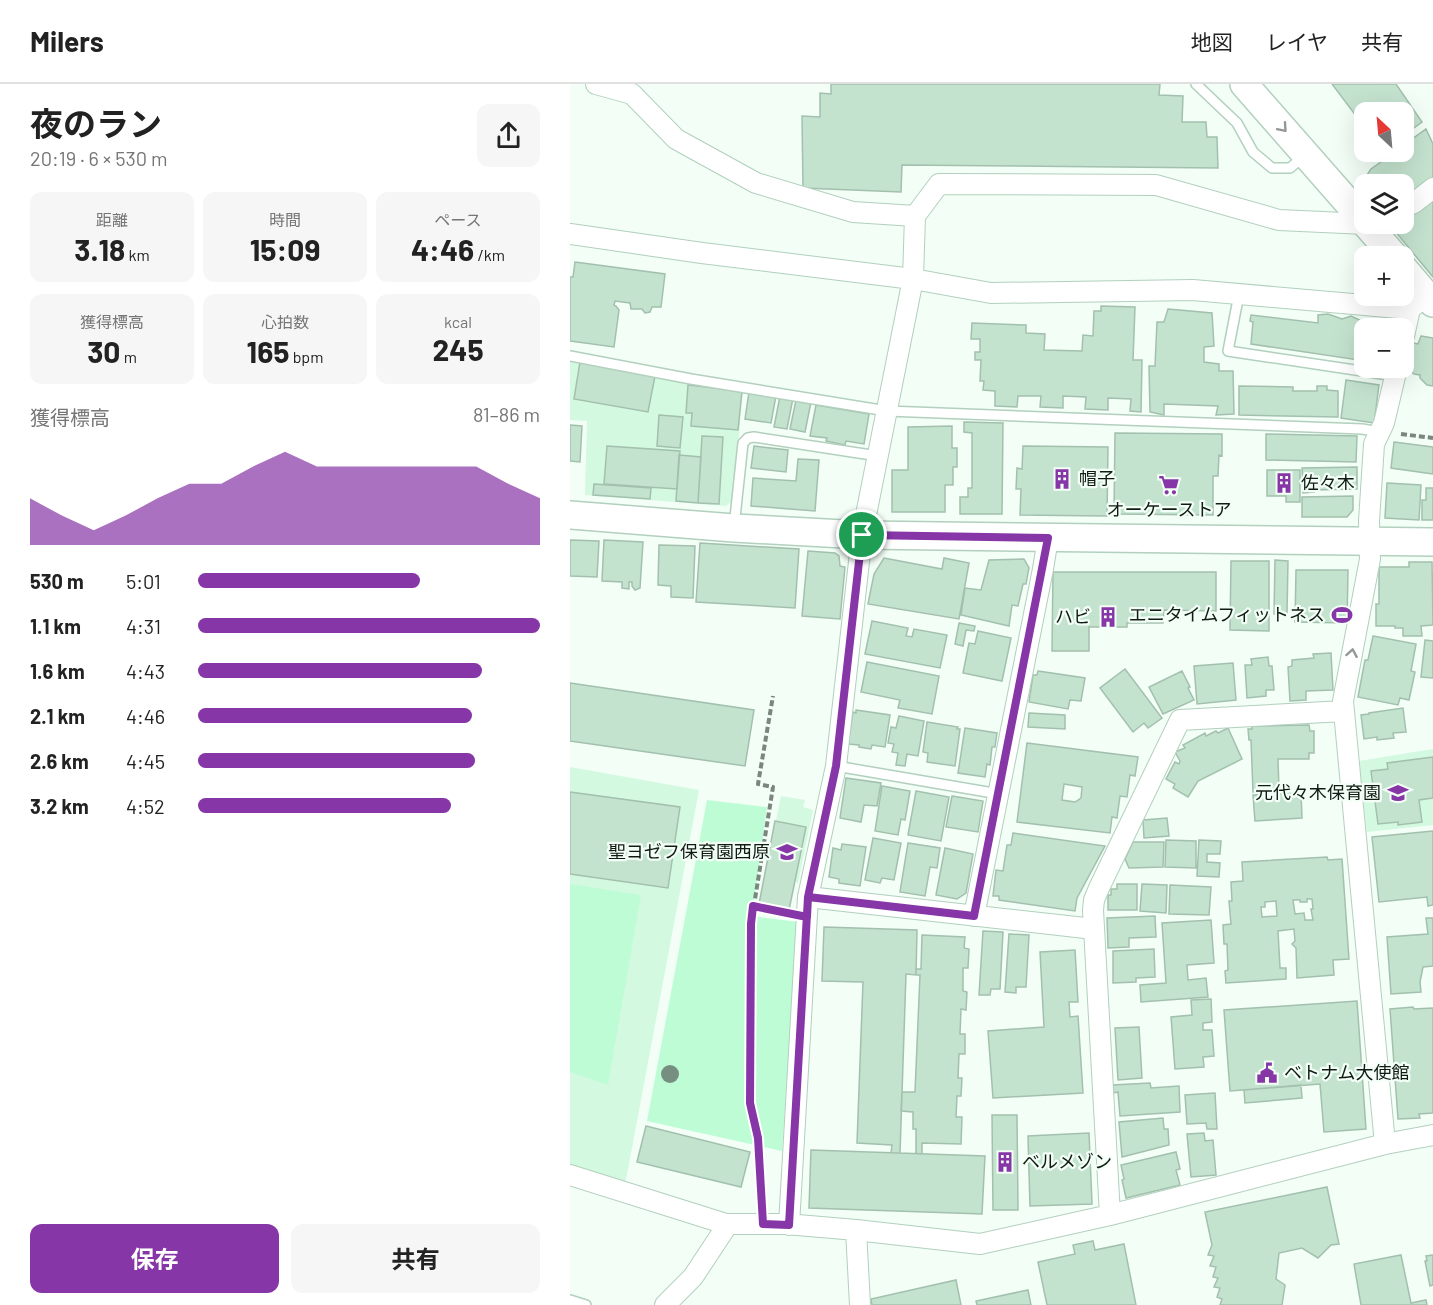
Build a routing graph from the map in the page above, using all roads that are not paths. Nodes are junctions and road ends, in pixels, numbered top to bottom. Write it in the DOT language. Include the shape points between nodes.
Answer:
graph roads {
  1 [pos="596,84"];
  2 [pos="1196,84"];
  3 [pos="1244,84"];
  4 [pos="635,89"];
  5 [pos="1306,154"];
  6 [pos="1433,189"];
  7 [pos="1414,203"];
  8 [pos="1354,209"];
  9 [pos="915,216"];
  10 [pos="1354,223"];
  11 [pos="570,234"];
  12 [pos="1375,234"];
  13 [pos="1386,246"];
  14 [pos="913,279"];
  15 [pos="1414,287"];
  16 [pos="1239,294"];
  17 [pos="1423,303"];
  18 [pos="1414,319"];
  19 [pos="570,356"];
  20 [pos="1354,367"];
  21 [pos="1395,378"];
  22 [pos="887,411"];
  23 [pos="1380,432"];
  24 [pos="878,456"];
  25 [pos="570,515"];
  26 [pos="734,528"];
  27 [pos="862,535"];
  28 [pos="1048,538"];
  29 [pos="1370,541"];
  30 [pos="1433,542"];
  31 [pos="1344,711"];
  32 [pos="836,766"];
  33 [pos="999,794"];
  34 [pos="808,907"];
  35 [pos="974,916"];
  36 [pos="1094,929"];
  37 [pos="1433,1135"];
  38 [pos="1385,1144"];
  39 [pos="570,1175"];
  40 [pos="1110,1215"];
  41 [pos="726,1224"];
  42 [pos="789,1225"];
  43 [pos="856,1230"];
  44 [pos="570,1300"];
  45 [pos="586,1305"];
  46 [pos="665,1305"];
  47 [pos="861,1305"];
  1 -- 4 [label="street"];
  2 -- 5 [label="lane" via="1237,123 1253,152 1272,168 1290,168"];
  3 -- 5 [label="street, one-way"];
  4 -- 9 [label="street" via="676,139 756,183 853,212"];
  5 -- 8 [label="street"];
  6 -- 7 [label="street"];
  9 -- 10 [label="street" via="939,184 1156,185 1279,220"];
  9 -- 14 [label="street"];
  11 -- 14 [label="street"];
  12 -- 13 [label="street"];
  14 -- 16 [label="street" via="991,292 1193,290"];
  14 -- 22 [label="street"];
  15 -- 17 [label="street"];
  16 -- 17 [label="street"];
  16 -- 20 [label="lane" via="1228,351"];
  17 -- 18 [label="street"];
  19 -- 22 [label="lane"];
  21 -- 23 [label="street"];
  22 -- 23 [label="lane"];
  22 -- 24 [label="street"];
  23 -- 29 [label="street" via="1374,444"];
  24 -- 26 [label="lane" via="747,438 743,443"];
  24 -- 27 [label="street"];
  25 -- 26 [label="street"];
  26 -- 27 [label="street"];
  27 -- 28 [label="street"];
  27 -- 32 [label="street"];
  28 -- 29 [label="street"];
  28 -- 33 [label="street"];
  29 -- 30 [label="street"];
  31 -- 29 [label="street, one-way"];
  31 -- 36 [label="street" via="1180,720 1094,900"];
  31 -- 38 [label="street"];
  32 -- 33 [label="lane"];
  32 -- 34 [label="street"];
  33 -- 35 [label="street"];
  34 -- 35 [label="street"];
  34 -- 42 [label="street"];
  35 -- 36 [label="street"];
  36 -- 40 [label="street"];
  37 -- 38 [label="street"];
  38 -- 40 [label="street"];
  39 -- 41 [label="street"];
  40 -- 43 [label="street" via="980,1244"];
  41 -- 42 [label="street"];
  41 -- 46 [label="street" via="693,1277"];
  42 -- 43 [label="street"];
  43 -- 47 [label="street"];
  44 -- 45 [label="lane"];
}
